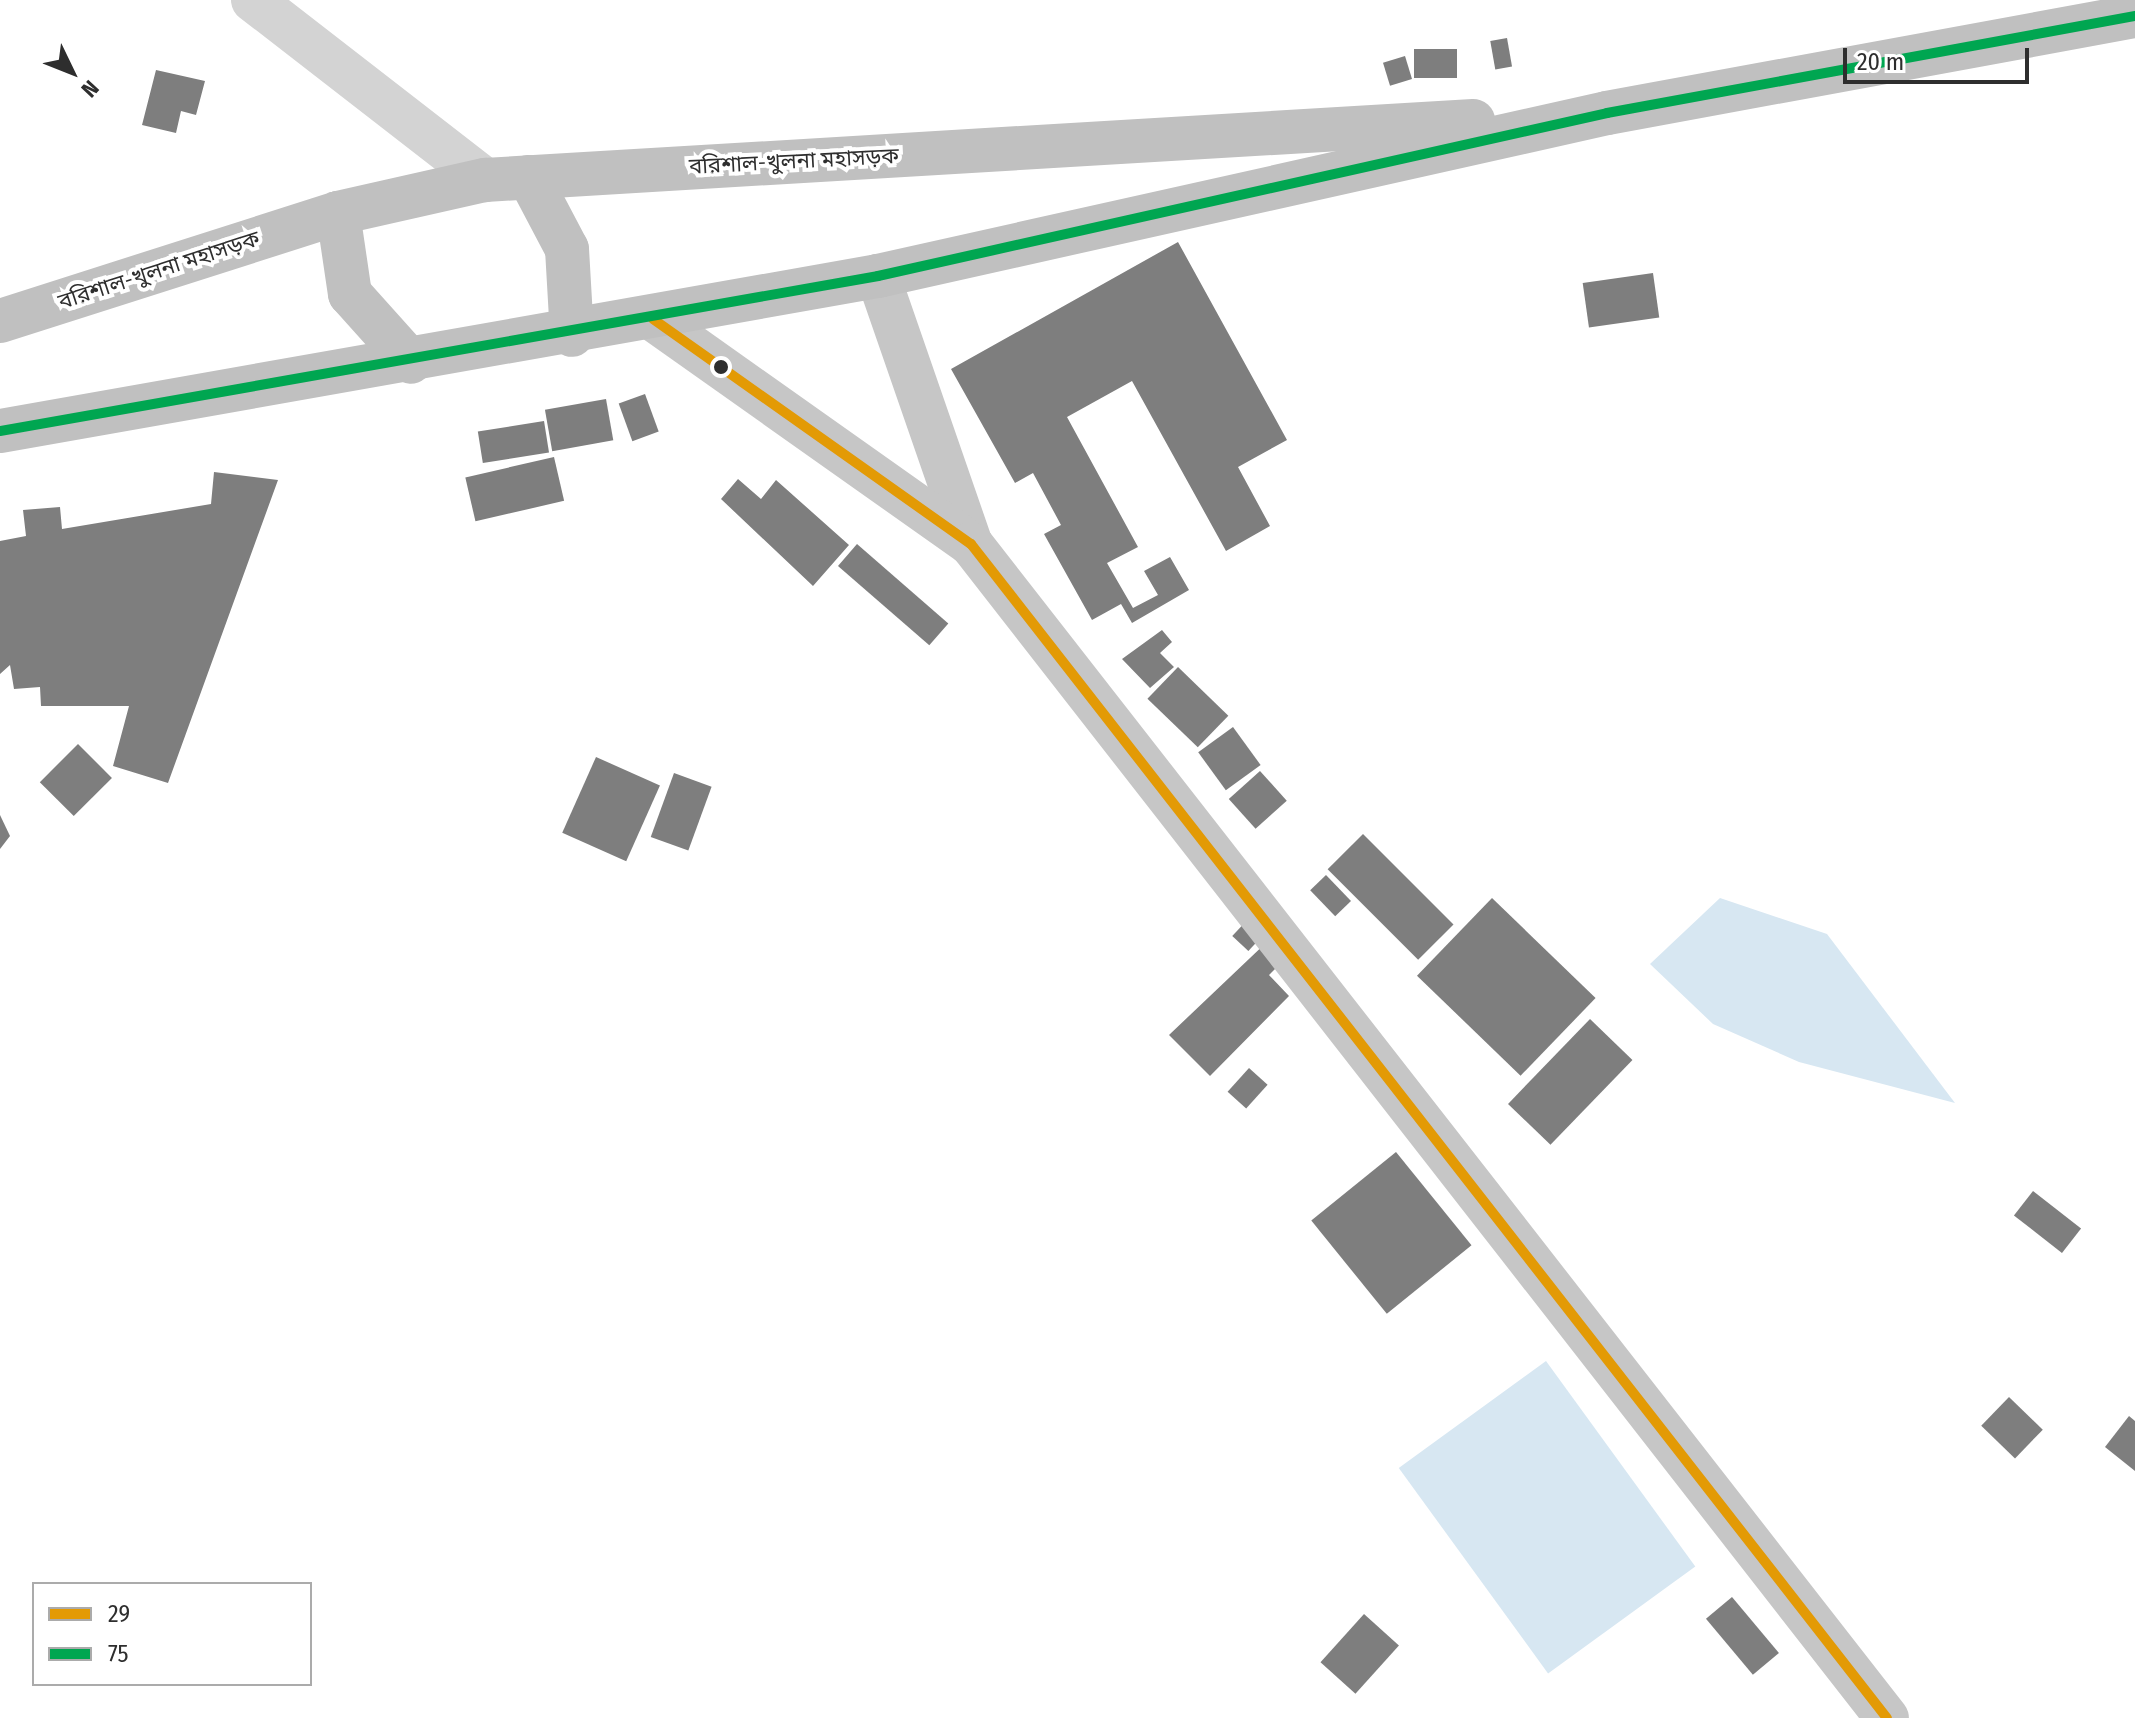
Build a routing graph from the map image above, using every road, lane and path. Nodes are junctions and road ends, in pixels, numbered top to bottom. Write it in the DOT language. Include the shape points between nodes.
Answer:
graph roads {
  1 [pos="253,0"];
  2 [pos="2135,16"];
  3 [pos="1607,113"];
  4 [pos="529,177"];
  5 [pos="485,180"];
  6 [pos="338,213"];
  7 [pos="878,276"];
  8 [pos="653,319"];
  9 [pos="0,321"];
  10 [pos="572,335"];
  11 [pos="411,362"];
  12 [pos="0,431"];
  13 [pos="971,544"];
  14 [pos="1887,1718"];
  1 -- 5 [label="street"];
  2 -- 3 [label="highway, বরিশাল-খুলনা মহাসড়ক"];
  3 -- 4 [label="highway, বরিশাল-খুলনা মহাসড়ক"];
  3 -- 7 [label="highway, বরিশাল-খুলনা মহাসড়ক"];
  4 -- 5 [label="highway, বরিশাল-খুলনা মহাসড়ক"];
  4 -- 10 [label="highway" via="567,249"];
  5 -- 6 [label="highway, বরিশাল-খুলনা মহাসড়ক"];
  6 -- 9 [label="highway, বরিশাল-খুলনা মহাসড়ক"];
  6 -- 11 [label="highway" via="350,294"];
  7 -- 8 [label="highway, বরিশাল-খুলনা মহাসড়ক"];
  7 -- 13 [label="main road"];
  8 -- 10 [label="highway, বরিশাল-খুলনা মহাসড়ক"];
  8 -- 13 [label="main road"];
  10 -- 11 [label="highway, বরিশাল-খুলনা মহাসড়ক"];
  11 -- 12 [label="highway, বরিশাল-খুলনা মহাসড়ক"];
  13 -- 14 [label="main road"];
}
